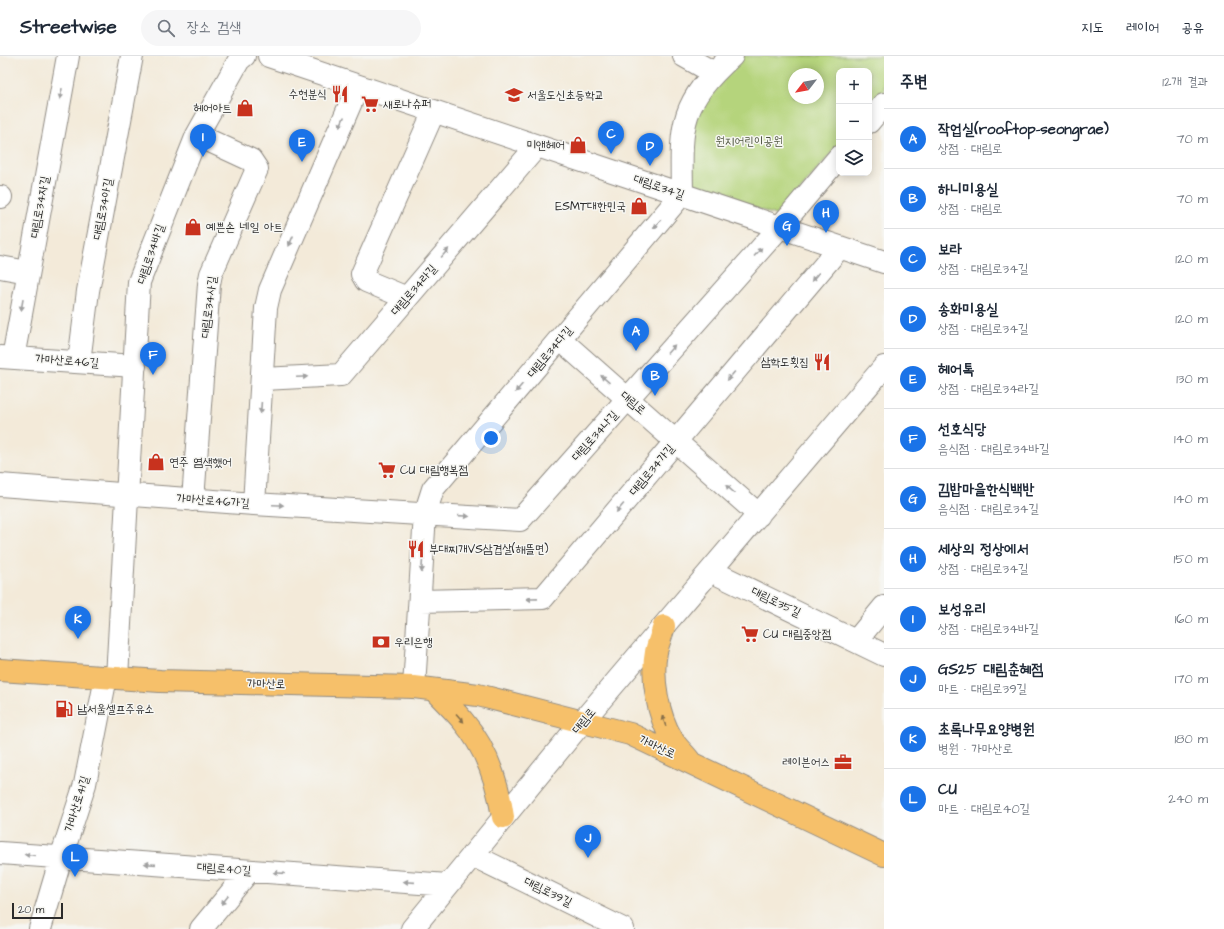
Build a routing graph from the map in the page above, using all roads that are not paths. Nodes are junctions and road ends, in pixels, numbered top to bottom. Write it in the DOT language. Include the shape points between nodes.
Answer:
graph roads {
  1 [pos="68,56"];
  2 [pos="132,56"];
  3 [pos="244,56"];
  4 [pos="269,56"];
  5 [pos="684,56"];
  6 [pos="732,56"];
  7 [pos="297,60"];
  8 [pos="714,72"];
  9 [pos="358,86"];
  10 [pos="884,104"];
  11 [pos="434,111"];
  12 [pos="872,118"];
  13 [pos="197,135"];
  14 [pos="537,146"];
  15 [pos="836,161"];
  16 [pos="682,194"];
  17 [pos="780,227"];
  18 [pos="840,247"];
  19 [pos="884,262"];
  20 [pos="0,267"];
  21 [pos="28,272"];
  22 [pos="407,298"];
  23 [pos="561,340"];
  24 [pos="6,357"];
  25 [pos="79,362"];
  26 [pos="134,366"];
  27 [pos="884,367"];
  28 [pos="263,379"];
  29 [pos="628,399"];
  30 [pos="676,441"];
  31 [pos="0,485"];
  32 [pos="127,495"];
  33 [pos="193,500"];
  34 [pos="254,504"];
  35 [pos="425,514"];
  36 [pos="759,515"];
  37 [pos="711,571"];
  38 [pos="420,601"];
  39 [pos="884,608"];
  40 [pos="664,626"];
  41 [pos="856,641"];
  42 [pos="884,655"];
  43 [pos="0,670"];
  44 [pos="112,678"];
  45 [pos="424,688"];
  46 [pos="581,723"];
  47 [pos="693,764"];
  48 [pos="503,817"];
  49 [pos="0,853"];
  50 [pos="472,855"];
  51 [pos="884,855"];
  52 [pos="61,858"];
  53 [pos="249,871"];
  54 [pos="448,885"];
  55 [pos="620,928"];
  56 [pos="40,929"];
  57 [pos="201,929"];
  58 [pos="412,929"];
  1 -- 21 [label="street, 대림로34자길, one-way"];
  2 -- 25 [label="street, 대림로34아길" via="88,291"];
  3 -- 13 [label="street, 대림로34바길" via="239,60"];
  4 -- 7 [label="street, 대림로34길"];
  5 -- 8 [label="street"];
  6 -- 8 [label="street"];
  7 -- 9 [label="street, 대림로34길"];
  8 -- 16 [label="street" via="694,98 683,125"];
  9 -- 11 [label="street, 대림로34길"];
  9 -- 28 [label="street, one-way" via="270,290 266,308"];
  10 -- 12 [label="street"];
  11 -- 14 [label="street, 대림로34길"];
  11 -- 22 [label="street" via="362,274 366,280"];
  13 -- 26 [label="street, 대림로34바길" via="139,282"];
  13 -- 33 [label="street, 대림로34사길" via="251,160 257,168 209,284"];
  14 -- 16 [label="street, 대림로34길"];
  22 -- 14 [label="street, 대림로34라길, one-way"];
  15 -- 17 [label="street, 대림로34나길"];
  16 -- 17 [label="street, 대림로34길"];
  16 -- 23 [label="street, 대림로34다길, one-way"];
  17 -- 18 [label="street, 대림로34길"];
  29 -- 17 [label="street, 대림로34나길, one-way"];
  18 -- 19 [label="street, 대림로34길"];
  18 -- 30 [label="street, 대림로34가길, one-way"];
  20 -- 21 [label="street"];
  21 -- 24 [label="street, 대림로34자길, one-way"];
  28 -- 22 [label="street, 대림로34라길, one-way" via="341,375"];
  29 -- 23 [label="street, 대림로, one-way"];
  23 -- 35 [label="street, 대림로34다길, one-way" via="433,489"];
  24 -- 25 [label="street, 가마산로46길"];
  25 -- 26 [label="street, 가마산로46길"];
  26 -- 32 [label="street, 대림로34바길"];
  27 -- 36 [label="street, 대림로"];
  28 -- 34 [label="street, one-way"];
  29 -- 30 [label="street, 대림로"];
  35 -- 29 [label="street, 대림로34나길, one-way" via="520,520"];
  36 -- 30 [label="street, 대림로, one-way"];
  30 -- 38 [label="street, 대림로34가길, one-way" via="543,598"];
  31 -- 32 [label="street, 가마산로46가길"];
  32 -- 33 [label="street, 가마산로46가길"];
  32 -- 44 [label="street"];
  33 -- 34 [label="street, 가마산로46가길"];
  34 -- 35 [label="street, 가마산로46가길, one-way"];
  35 -- 38 [label="street, one-way"];
  36 -- 37 [label="street, 대림로"];
  37 -- 40 [label="street, 대림로"];
  37 -- 41 [label="street, 대림로35길"];
  38 -- 45 [label="street"];
  39 -- 41 [label="street"];
  40 -- 46 [label="street, 대림로"];
  47 -- 40 [label="main road, one-way" via="672,739 663,721 655,676 656,652"];
  41 -- 42 [label="street, 대림로35길"];
  43 -- 44 [label="main road, 가마산로"];
  44 -- 45 [label="main road, 가마산로"];
  44 -- 52 [label="street, 가마산로41길" via="85,784"];
  45 -- 46 [label="main road, 가마산로" via="478,695"];
  45 -- 48 [label="main road, one-way" via="464,721 481,748 495,780"];
  46 -- 47 [label="main road, 가마산로" via="630,734"];
  46 -- 48 [label="street, 대림로"];
  47 -- 51 [label="main road, 가마산로"];
  48 -- 50 [label="street, 대림로"];
  52 -- 49 [label="street, 대림로40길, one-way"];
  50 -- 54 [label="street, 대림로"];
  50 -- 55 [label="street, 대림로39길"];
  53 -- 52 [label="street, 대림로40길, one-way"];
  52 -- 56 [label="street, 가마산로41길"];
  54 -- 53 [label="street, 대림로40길, one-way"];
  53 -- 57 [label="street, one-way"];
  54 -- 58 [label="street, 대림로"];
}
